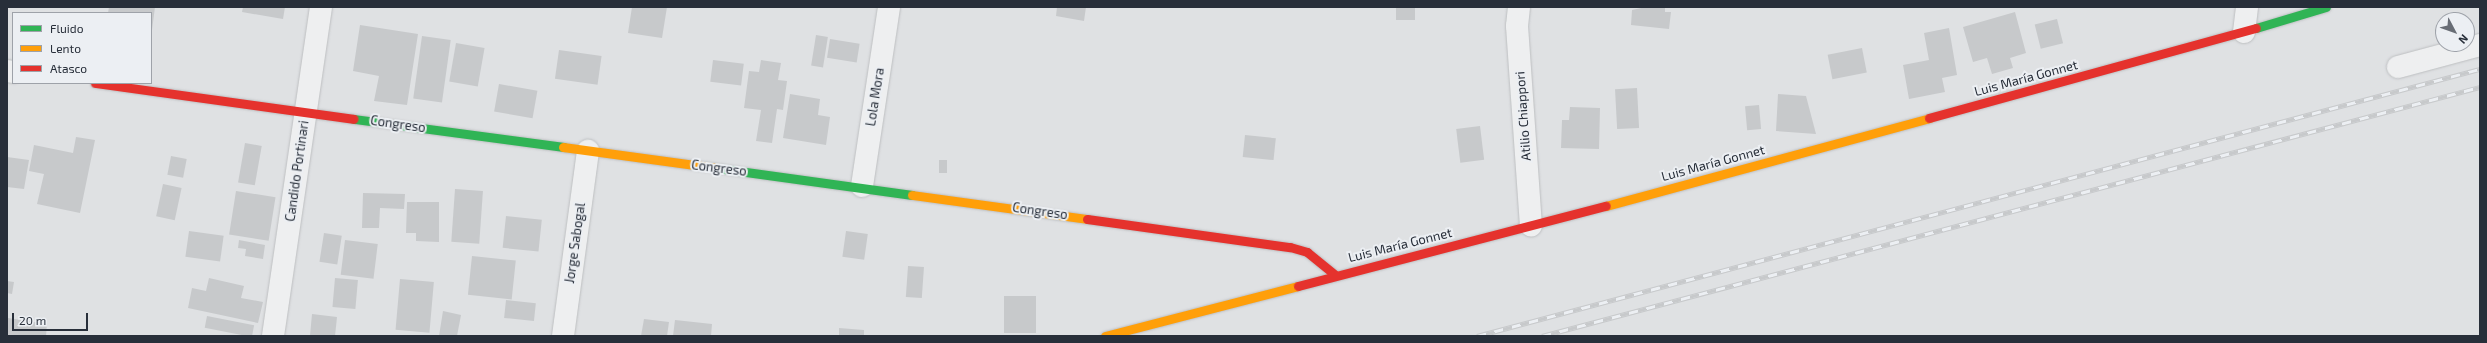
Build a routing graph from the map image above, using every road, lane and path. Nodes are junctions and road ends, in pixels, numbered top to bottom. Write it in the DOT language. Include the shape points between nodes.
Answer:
graph roads {
  1 [pos="321,7"];
  2 [pos="889,7"];
  3 [pos="1519,7"];
  4 [pos="2247,7"];
  5 [pos="2326,7"];
  6 [pos="2244,32"];
  7 [pos="2480,44"];
  8 [pos="2398,67"];
  9 [pos="102,84"];
  10 [pos="306,112"];
  11 [pos="588,151"];
  12 [pos="862,186"];
  13 [pos="1531,226"];
  14 [pos="1335,275"];
  15 [pos="273,336"];
  16 [pos="563,336"];
  17 [pos="1105,336"];
  1 -- 10 [label="street, Candido Portinari"];
  2 -- 12 [label="street, Lola Mora"];
  3 -- 13 [label="street, Atilio Chiappori" via="1517,26"];
  4 -- 6 [label="street"];
  5 -- 6 [label="street, Luis María Gonnet"];
  6 -- 13 [label="street, Luis María Gonnet"];
  7 -- 8 [label="street"];
  9 -- 10 [label="street, Congreso"];
  10 -- 11 [label="street, Congreso"];
  10 -- 15 [label="street, Candido Portinari"];
  11 -- 12 [label="street, Congreso"];
  11 -- 16 [label="street, Jorge Sabogal"];
  12 -- 14 [label="street, Congreso" via="1290,247 1307,252"];
  13 -- 14 [label="street, Luis María Gonnet"];
  14 -- 17 [label="street, Luis María Gonnet"];
}
